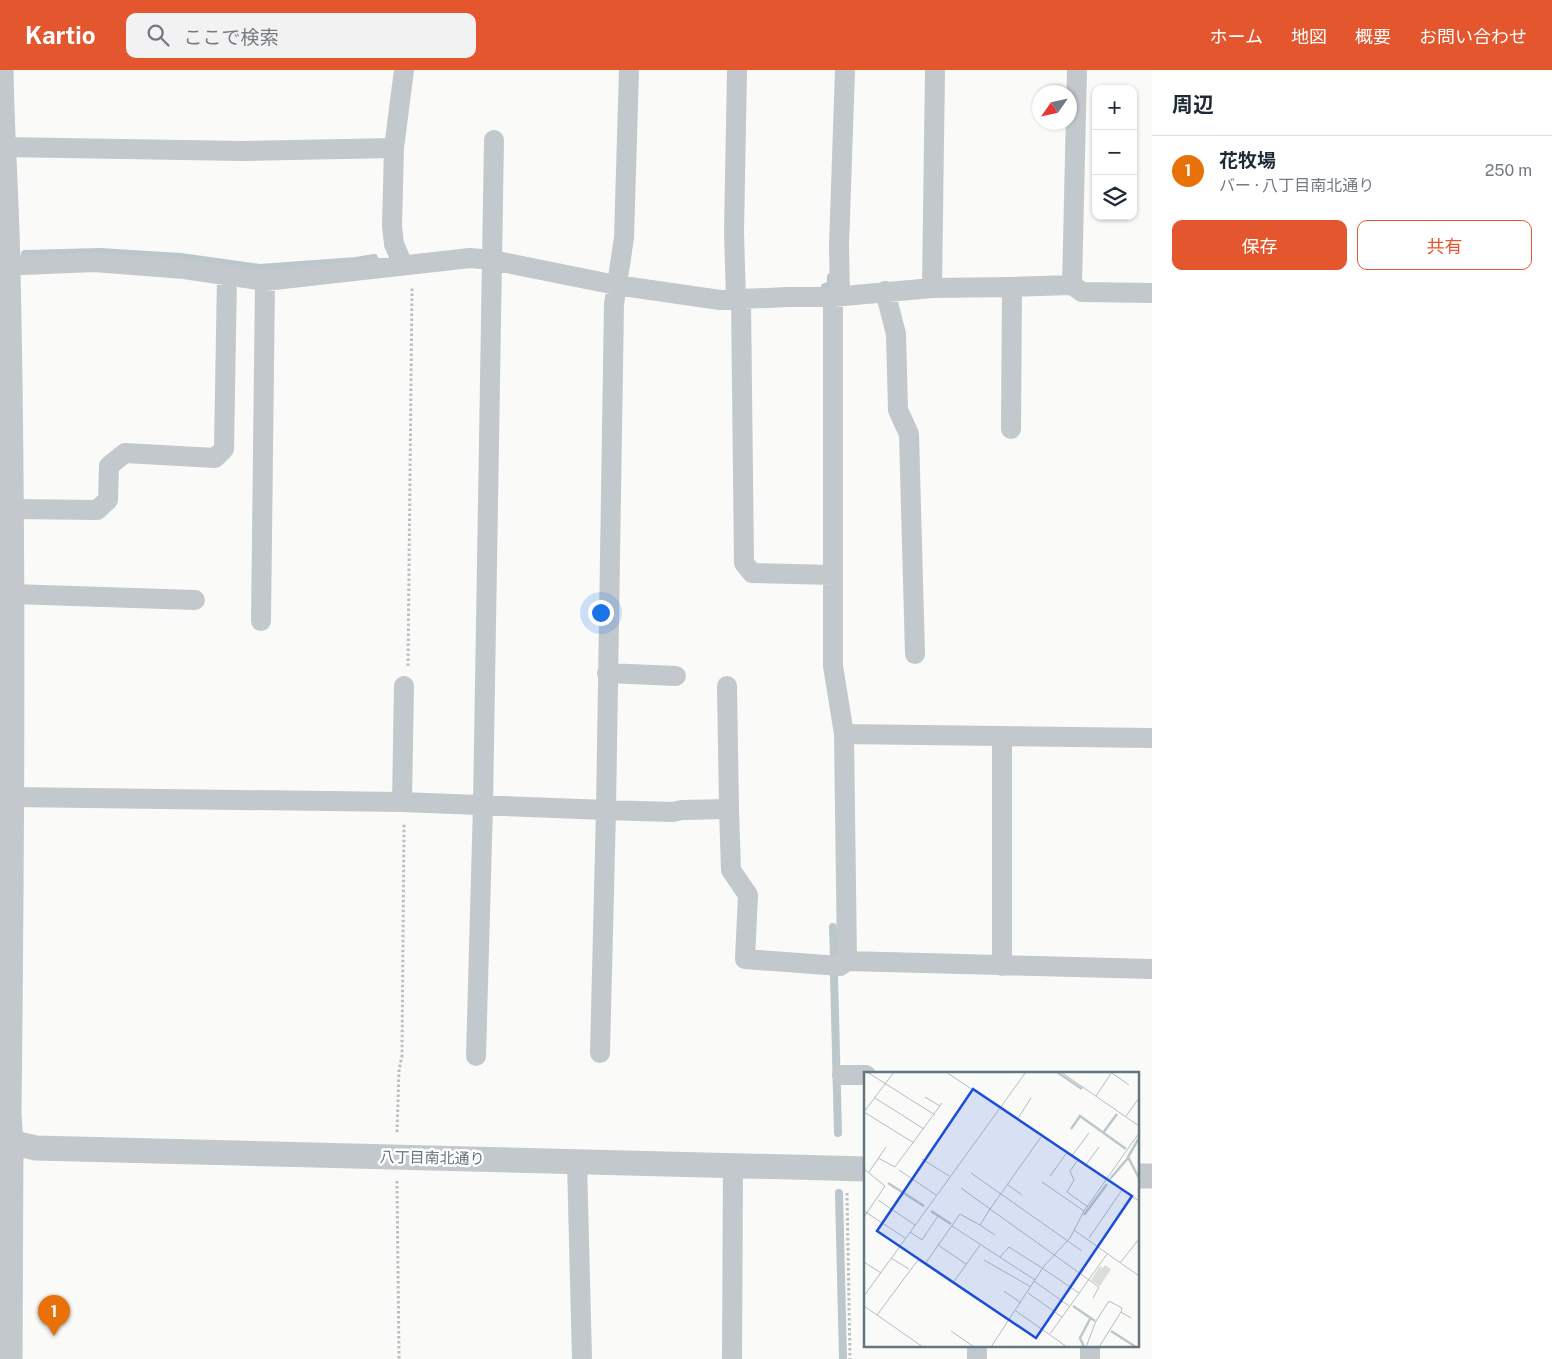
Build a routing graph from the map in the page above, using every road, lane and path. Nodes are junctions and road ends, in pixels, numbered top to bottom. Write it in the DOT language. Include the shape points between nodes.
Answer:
graph roads {
  1 [pos="1,70"];
  2 [pos="404,70"];
  3 [pos="629,70"];
  4 [pos="737,70"];
  5 [pos="845,70"];
  6 [pos="935,70"];
  7 [pos="1077,70"];
  8 [pos="494,140"];
  9 [pos="2,147"];
  10 [pos="394,148"];
  11 [pos="492,260"];
  12 [pos="408,265"];
  13 [pos="4,266"];
  14 [pos="227,276"];
  15 [pos="265,281"];
  16 [pos="616,284"];
  17 [pos="1072,284"];
  18 [pos="1012,287"];
  19 [pos="932,288"];
  20 [pos="885,291"];
  21 [pos="1152,293"];
  22 [pos="837,296"];
  23 [pos="738,300"];
  24 [pos="1011,429"];
  25 [pos="5,446"];
  26 [pos="12,509"];
  27 [pos="6,558"];
  28 [pos="833,575"];
  29 [pos="12,594"];
  30 [pos="195,600"];
  31 [pos="261,621"];
  32 [pos="915,654"];
  33 [pos="607,673"];
  34 [pos="676,676"];
  35 [pos="404,686"];
  36 [pos="727,686"];
  37 [pos="844,734"];
  38 [pos="1002,736"];
  39 [pos="1152,738"];
  40 [pos="12,797"];
  41 [pos="402,802"];
  42 [pos="483,805"];
  43 [pos="729,808"];
  44 [pos="606,810"];
  45 [pos="847,961"];
  46 [pos="1002,966"];
  47 [pos="1152,969"];
  48 [pos="5,995"];
  49 [pos="600,1053"];
  50 [pos="476,1056"];
  51 [pos="842,1075"];
  52 [pos="864,1075"];
  53 [pos="397,1134"];
  54 [pos="6,1142"];
  55 [pos="577,1162"];
  56 [pos="733,1166"];
  57 [pos="864,1169"];
  58 [pos="396,1172"];
  59 [pos="847,1192"];
  60 [pos="976,1346"];
  61 [pos="1090,1346"];
  62 [pos="10,1359"];
  63 [pos="399,1359"];
  64 [pos="582,1359"];
  65 [pos="732,1359"];
  66 [pos="850,1359"];
  67 [pos="977,1359"];
  68 [pos="1090,1359"];
  1 -- 9 [label="street"];
  2 -- 10 [label="street"];
  3 -- 16 [label="street" via="624,238"];
  4 -- 23 [label="street" via="734,232"];
  5 -- 22 [label="street"];
  6 -- 19 [label="street"];
  7 -- 17 [label="street"];
  8 -- 11 [label="street"];
  9 -- 10 [label="street" via="244,151"];
  9 -- 13 [label="street"];
  10 -- 12 [label="street" via="394,244"];
  11 -- 12 [label="street" via="470,258"];
  11 -- 16 [label="street"];
  11 -- 42 [label="street"];
  12 -- 15 [label="street"];
  12 -- 35 [label="path" via="408,672"];
  13 -- 14 [label="street" via="94,262"];
  13 -- 25 [label="street"];
  14 -- 15 [label="street"];
  14 -- 26 [label="street" via="224,449 215,458 125,453 109,466 108,500 97,510"];
  15 -- 31 [label="street"];
  16 -- 23 [label="street"];
  16 -- 33 [label="street"];
  17 -- 18 [label="street"];
  17 -- 21 [label="street" via="1082,292"];
  18 -- 19 [label="street"];
  18 -- 24 [label="street"];
  19 -- 20 [label="street"];
  20 -- 22 [label="street"];
  20 -- 32 [label="street" via="896,334 898,410 909,434"];
  22 -- 23 [label="street"];
  22 -- 28 [label="street"];
  23 -- 28 [label="street" via="744,563 752,572"];
  25 -- 26 [label="street"];
  26 -- 27 [label="street"];
  27 -- 29 [label="street"];
  28 -- 37 [label="street" via="833,666"];
  29 -- 30 [label="street"];
  29 -- 40 [label="street"];
  33 -- 34 [label="street"];
  33 -- 44 [label="street"];
  35 -- 41 [label="street"];
  36 -- 43 [label="street"];
  37 -- 38 [label="street"];
  37 -- 45 [label="street"];
  38 -- 39 [label="street"];
  38 -- 46 [label="street"];
  40 -- 41 [label="street"];
  40 -- 48 [label="street"];
  41 -- 42 [label="street"];
  41 -- 53 [label="path" via="405,811 402,1056"];
  42 -- 44 [label="street"];
  42 -- 50 [label="street"];
  43 -- 44 [label="street" via="673,812"];
  43 -- 45 [label="street" via="731,870 748,895 745,960 840,966"];
  44 -- 49 [label="street"];
  45 -- 46 [label="street"];
  46 -- 47 [label="street"];
  48 -- 54 [label="street" via="9,1115"];
  51 -- 52 [label="street"];
  54 -- 55 [label="street, 八丁目南北通り" via="36,1148"];
  54 -- 62 [label="street"];
  55 -- 56 [label="street, 八丁目南北通り"];
  55 -- 64 [label="street"];
  56 -- 57 [label="street, 八丁目南北通り"];
  56 -- 65 [label="street"];
  58 -- 63 [label="path"];
  59 -- 66 [label="path"];
  60 -- 67 [label="street"];
  61 -- 68 [label="street"];
}
